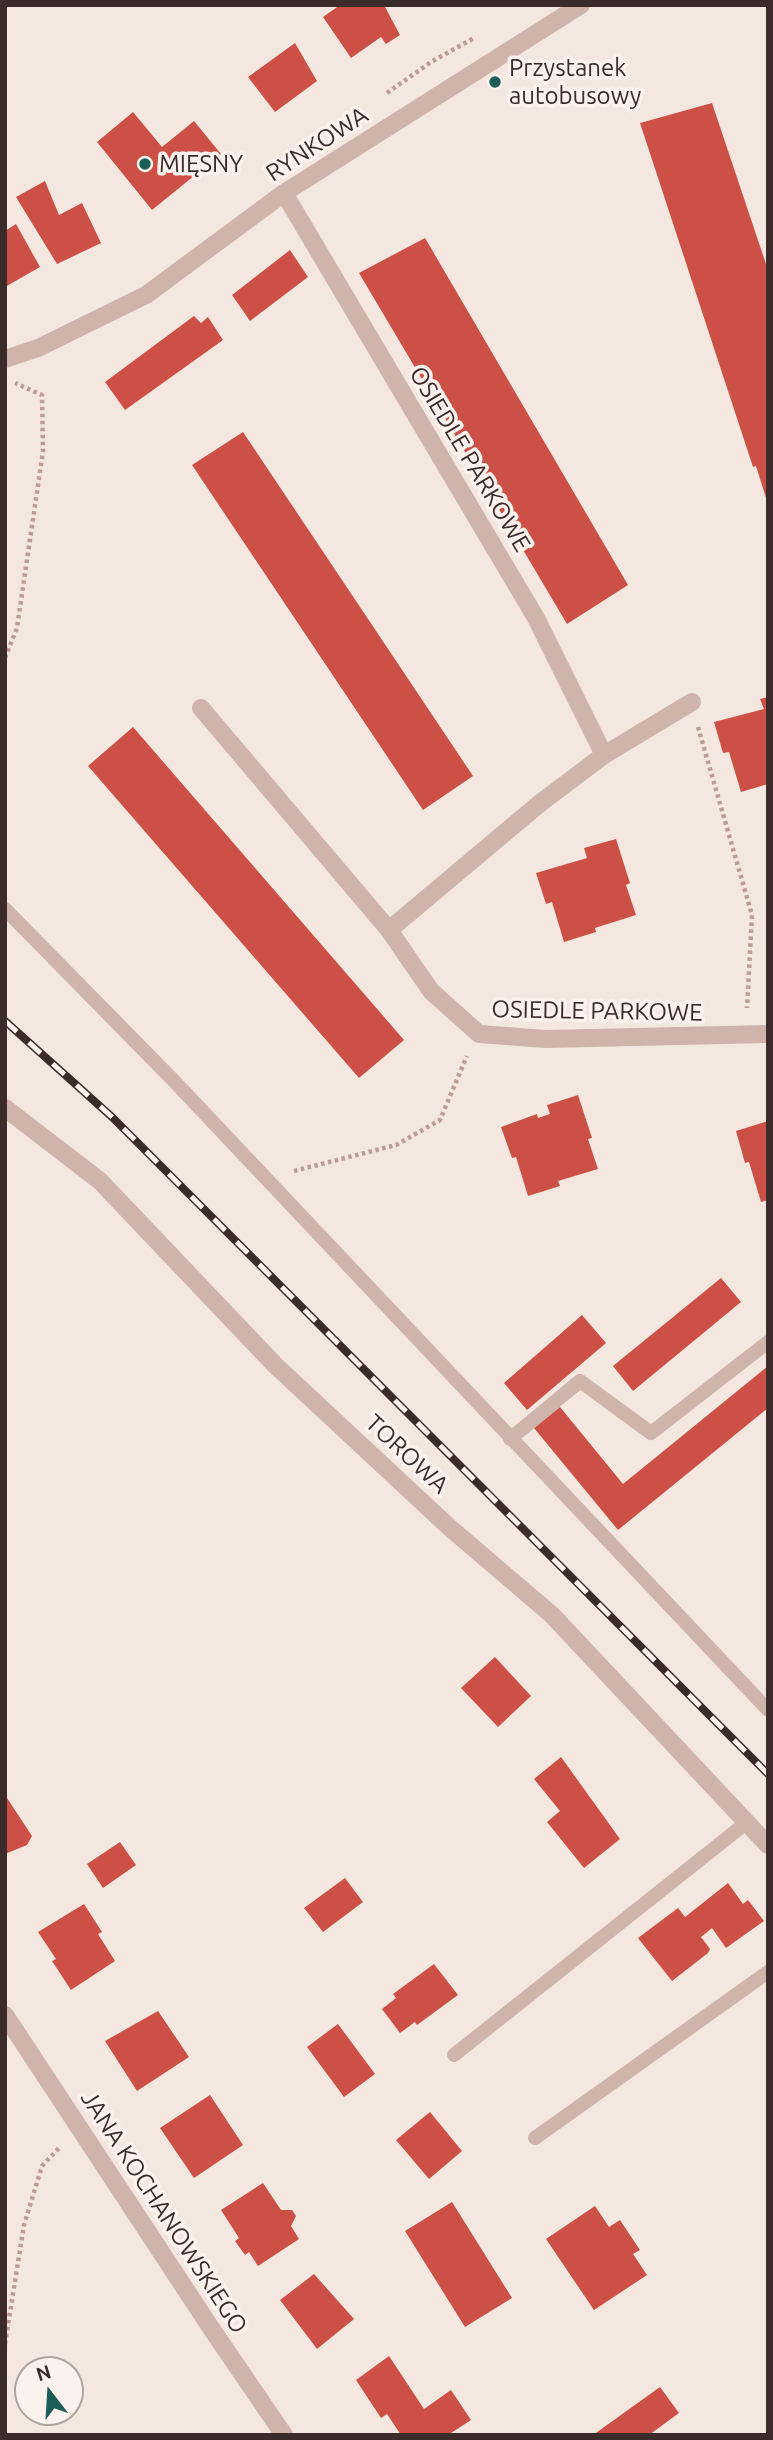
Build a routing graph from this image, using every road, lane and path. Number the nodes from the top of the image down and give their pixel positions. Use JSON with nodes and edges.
{"nodes":[{"id":1,"x":581,"y":5,"type":"edge"},
{"id":2,"x":284,"y":194,"type":"junction"},
{"id":3,"x":5,"y":359,"type":"edge"},
{"id":4,"x":15,"y":383,"type":"dead end"},
{"id":5,"x":5,"y":658,"type":"edge"},
{"id":6,"x":692,"y":702,"type":"joint"},
{"id":7,"x":201,"y":708,"type":"dead end"},
{"id":8,"x":604,"y":755,"type":"junction"},
{"id":9,"x":5,"y":909,"type":"edge"},
{"id":10,"x":389,"y":930,"type":"junction"},
{"id":11,"x":479,"y":1034,"type":"junction"},
{"id":12,"x":768,"y":1034,"type":"edge"},
{"id":13,"x":746,"y":1037,"type":"junction"},
{"id":14,"x":5,"y":1108,"type":"edge"},
{"id":15,"x":266,"y":1179,"type":"junction"},
{"id":16,"x":768,"y":1342,"type":"edge"},
{"id":17,"x":510,"y":1439,"type":"junction"},
{"id":18,"x":768,"y":1710,"type":"edge"},
{"id":19,"x":746,"y":1823,"type":"junction"},
{"id":20,"x":768,"y":1845,"type":"edge"},
{"id":21,"x":768,"y":1972,"type":"edge"},
{"id":22,"x":5,"y":2015,"type":"edge"},
{"id":23,"x":454,"y":2055,"type":"dead end"},
{"id":24,"x":83,"y":2132,"type":"junction"},
{"id":25,"x":535,"y":2138,"type":"dead end"},
{"id":26,"x":5,"y":2344,"type":"edge"},
{"id":27,"x":284,"y":2435,"type":"edge"}],
"edges":[{"from":1,"to":2,"type":"street","name":"RYNKOWA"},
{"from":2,"to":3,"type":"street","name":"RYNKOWA"},
{"from":2,"to":8,"type":"street","name":"OSIEDLE PARKOWE"},
{"from":4,"to":5,"type":"path"},
{"from":6,"to":8,"type":"street"},
{"from":6,"to":13,"type":"path"},
{"from":7,"to":10,"type":"street","name":"OSIEDLE PARKOWE"},
{"from":8,"to":10,"type":"street"},
{"from":9,"to":15,"type":"lane"},
{"from":10,"to":11,"type":"street","name":"OSIEDLE PARKOWE"},
{"from":11,"to":13,"type":"street","name":"OSIEDLE PARKOWE"},
{"from":11,"to":15,"type":"path"},
{"from":12,"to":13,"type":"street","name":"OSIEDLE PARKOWE"},
{"from":14,"to":19,"type":"street","name":"TOROWA"},
{"from":15,"to":17,"type":"lane"},
{"from":16,"to":17,"type":"lane"},
{"from":17,"to":18,"type":"lane"},
{"from":19,"to":20,"type":"street","name":"TOROWA"},
{"from":19,"to":23,"type":"lane"},
{"from":21,"to":25,"type":"lane"},
{"from":22,"to":24,"type":"street","name":"JANA KOCHANOWSKIEGO"},
{"from":24,"to":26,"type":"path"},
{"from":24,"to":27,"type":"street","name":"JANA KOCHANOWSKIEGO"}]}
